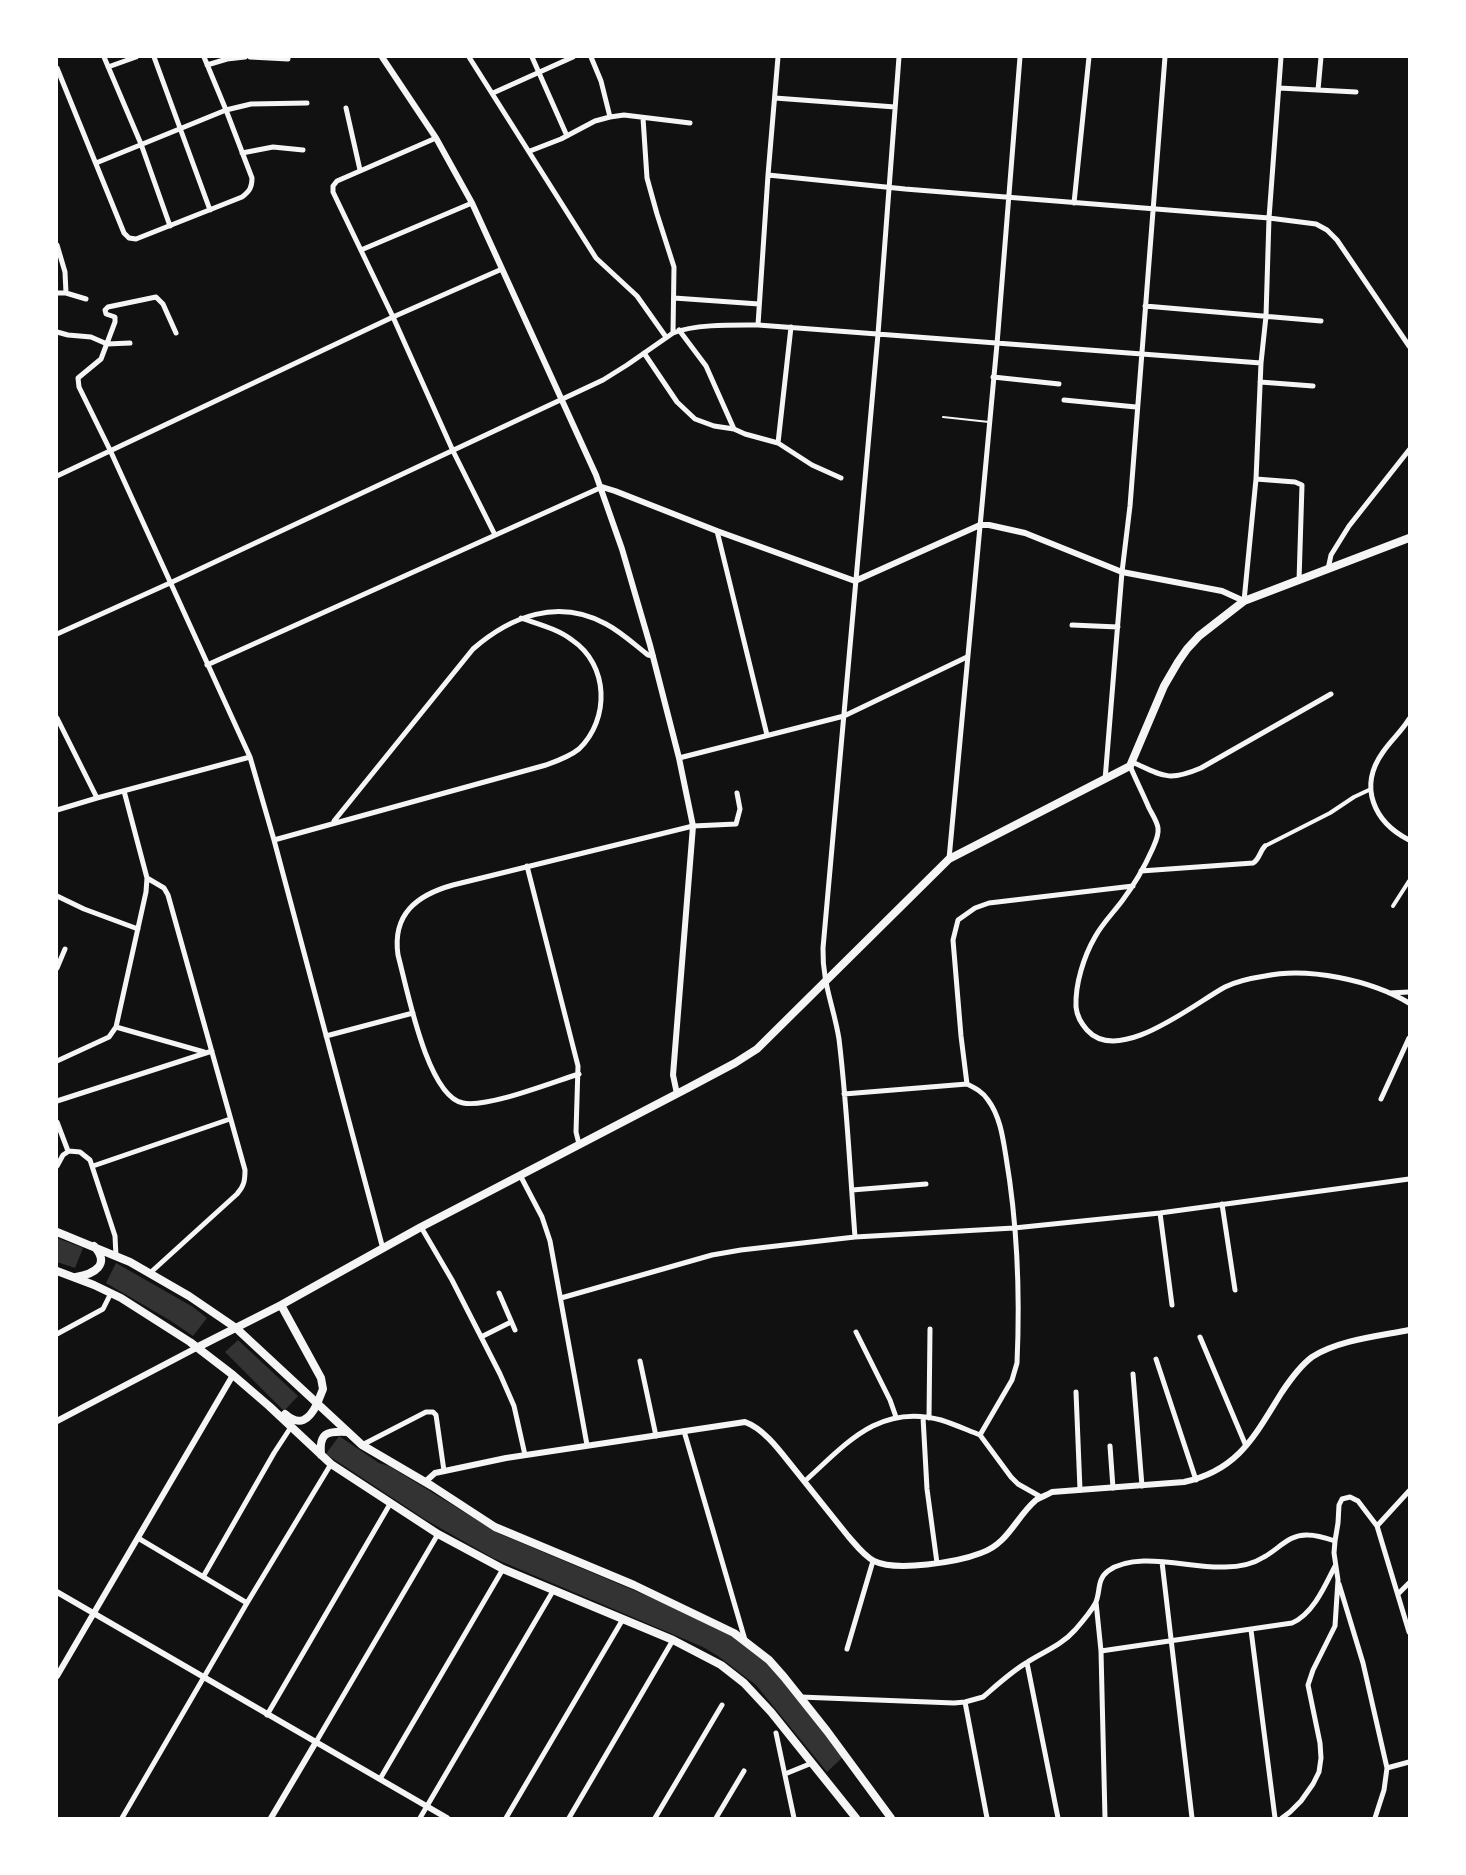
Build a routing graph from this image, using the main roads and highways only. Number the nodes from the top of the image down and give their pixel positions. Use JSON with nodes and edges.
{"nodes":[{"id":1,"x":1409,"y":538,"type":"edge"},
{"id":2,"x":57,"y":1232,"type":"edge"},
{"id":3,"x":96,"y":1248,"type":"junction"},
{"id":4,"x":57,"y":1271,"type":"edge"},
{"id":5,"x":75,"y":1277,"type":"junction"},
{"id":6,"x":281,"y":1305,"type":"junction"},
{"id":7,"x":236,"y":1329,"type":"junction"},
{"id":8,"x":198,"y":1347,"type":"junction"},
{"id":9,"x":317,"y":1404,"type":"junction"},
{"id":10,"x":269,"y":1406,"type":"junction"},
{"id":11,"x":347,"y":1432,"type":"junction"},
{"id":12,"x":321,"y":1456,"type":"junction"},
{"id":13,"x":856,"y":1818,"type":"edge"},
{"id":14,"x":891,"y":1818,"type":"edge"}],
"edges":[{"from":1,"to":6,"type":"main road"},
{"from":2,"to":3,"type":"main road"},
{"from":3,"to":5,"type":"main road"},
{"from":3,"to":7,"type":"main road"},
{"from":4,"to":5,"type":"main road"},
{"from":5,"to":8,"type":"main road"},
{"from":6,"to":7,"type":"main road"},
{"from":6,"to":9,"type":"main road"},
{"from":7,"to":8,"type":"main road"},
{"from":7,"to":9,"type":"main road"},
{"from":8,"to":10,"type":"main road"},
{"from":9,"to":10,"type":"main road"},
{"from":9,"to":11,"type":"main road"},
{"from":10,"to":12,"type":"main road"},
{"from":11,"to":12,"type":"main road"},
{"from":11,"to":14,"type":"main road"},
{"from":12,"to":13,"type":"main road"}]}
